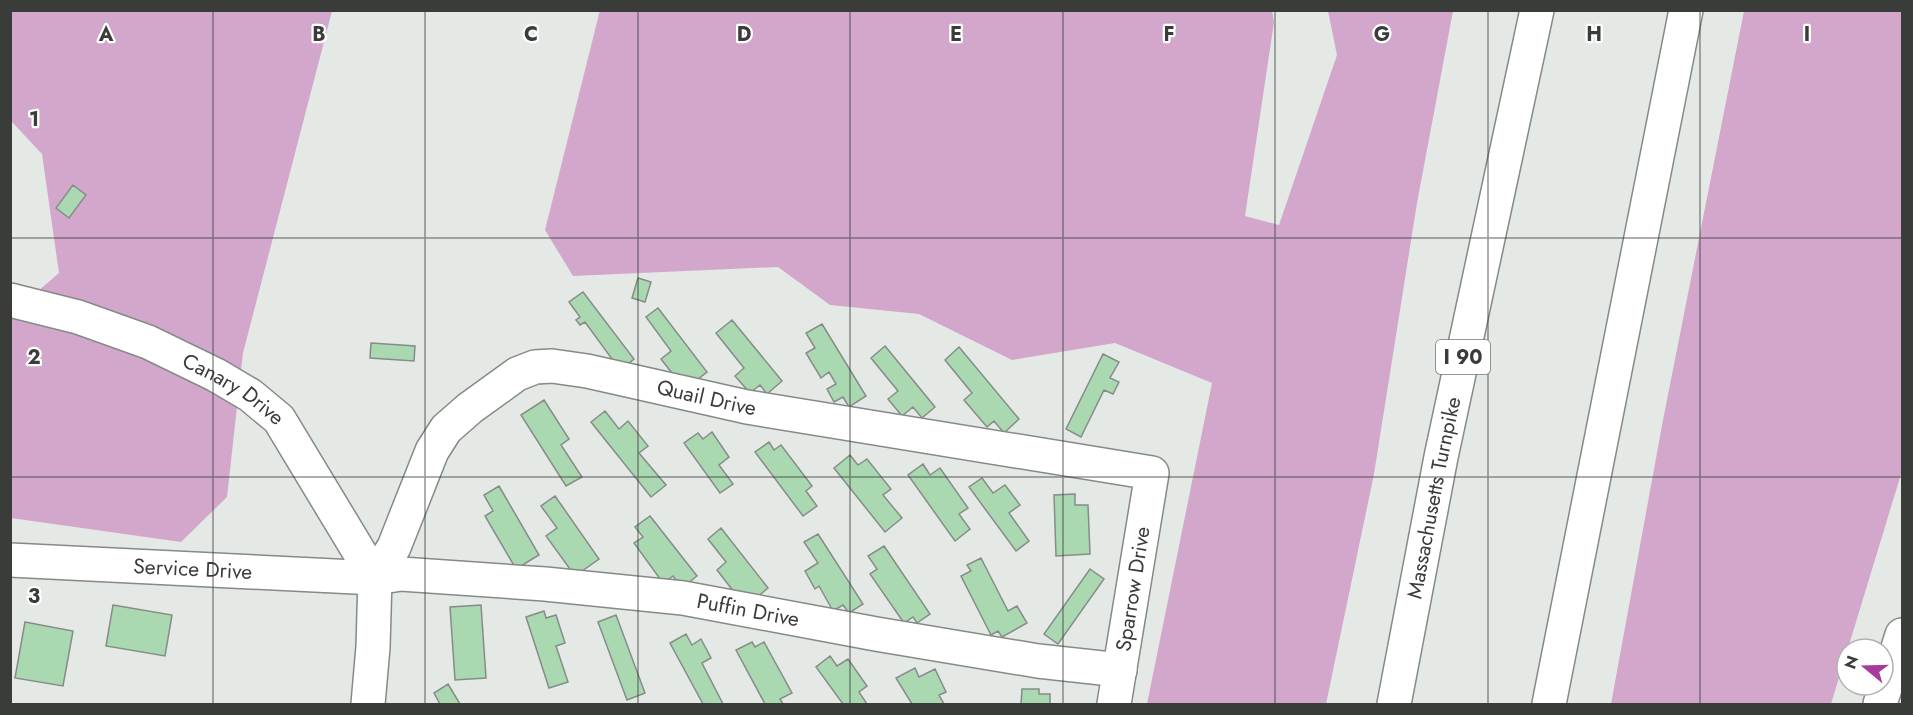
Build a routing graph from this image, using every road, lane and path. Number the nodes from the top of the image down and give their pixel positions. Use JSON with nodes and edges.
{"nodes":[{"id":1,"x":1537,"y":10,"type":"edge"},
{"id":2,"x":1686,"y":10,"type":"edge"},
{"id":3,"x":10,"y":300,"type":"edge"},
{"id":4,"x":1152,"y":473,"type":"joint"},
{"id":5,"x":10,"y":560,"type":"edge"},
{"id":6,"x":375,"y":578,"type":"junction"},
{"id":7,"x":1902,"y":635,"type":"edge"},
{"id":8,"x":1120,"y":670,"type":"junction"},
{"id":9,"x":368,"y":705,"type":"edge"},
{"id":10,"x":1114,"y":705,"type":"edge"},
{"id":11,"x":1394,"y":705,"type":"edge"},
{"id":12,"x":1550,"y":705,"type":"edge"},
{"id":13,"x":1880,"y":705,"type":"edge"}],
"edges":[{"from":1,"to":11,"type":"main road","name":"Massachusetts Turnpike","number":"I 90"},
{"from":2,"to":12,"type":"main road"},
{"from":3,"to":6,"type":"main road","name":"Canary Drive"},
{"from":4,"to":6,"type":"main road","name":"Quail Drive"},
{"from":4,"to":8,"type":"main road","name":"Sparrow Drive"},
{"from":5,"to":6,"type":"main road","name":"Service Drive"},
{"from":6,"to":8,"type":"main road","name":"Puffin Drive"},
{"from":6,"to":9,"type":"main road"},
{"from":7,"to":13,"type":"main road"},
{"from":8,"to":10,"type":"main road","name":"Sparrow Drive"}]}
